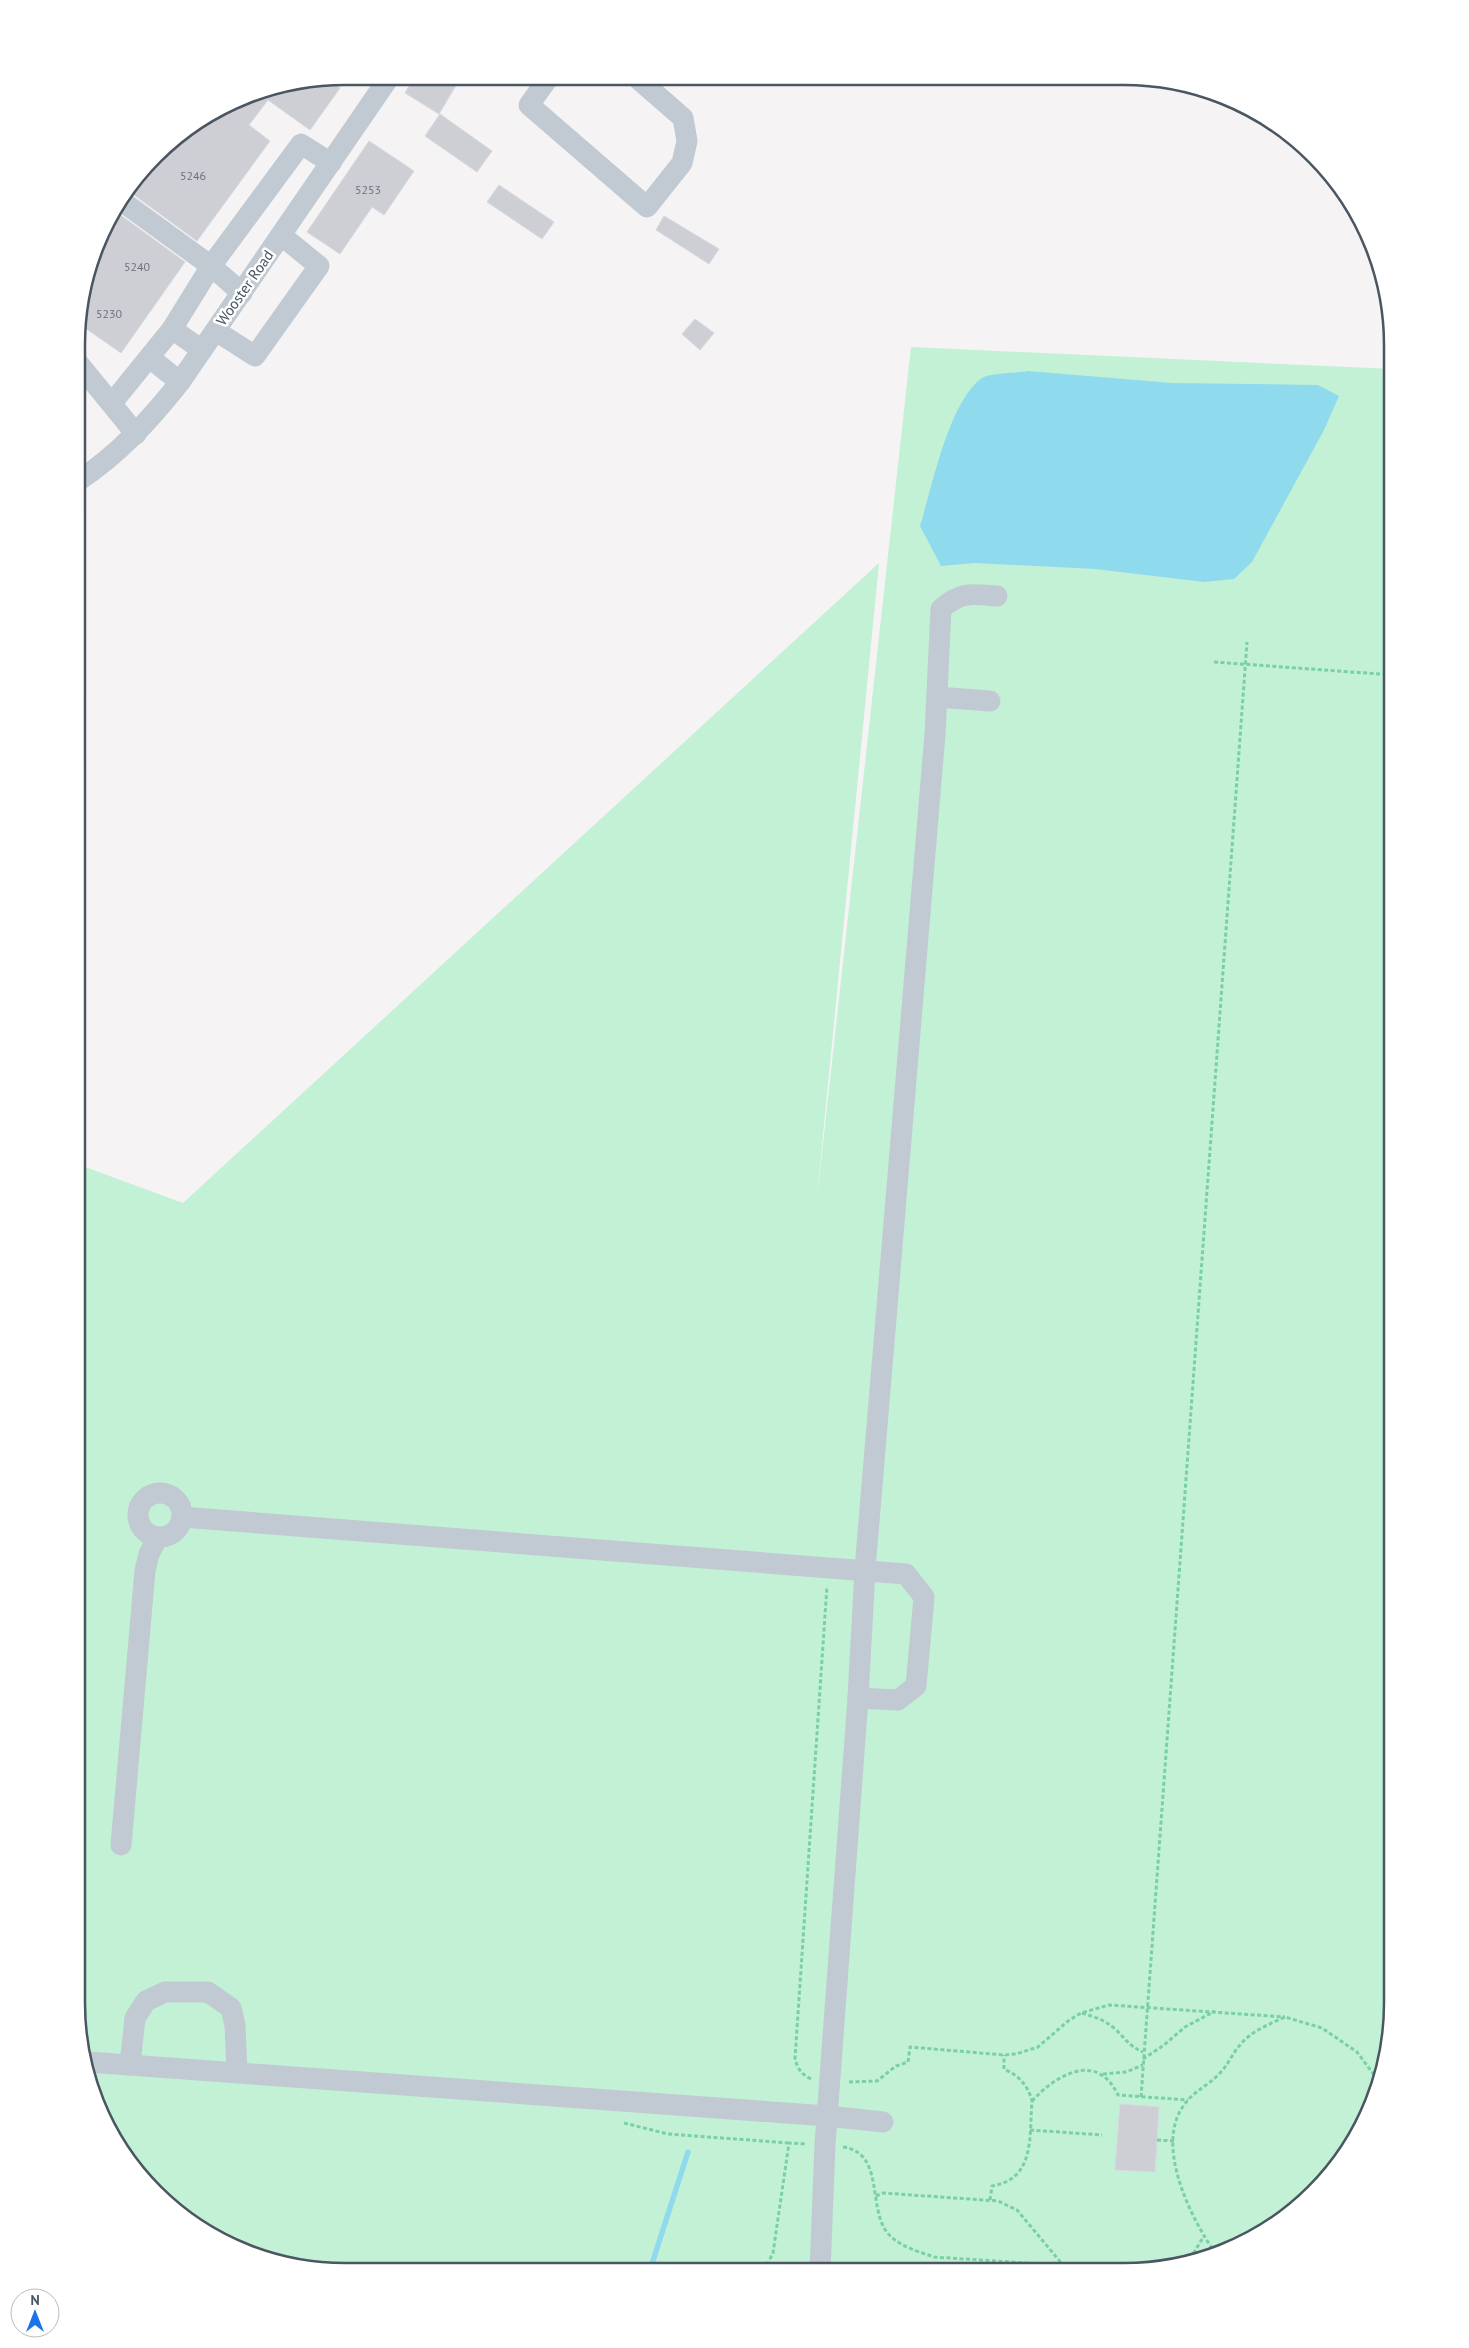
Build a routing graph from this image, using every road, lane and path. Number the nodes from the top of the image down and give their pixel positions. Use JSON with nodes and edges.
{"nodes":[{"id":1,"x":383,"y":85,"type":"edge"},
{"id":2,"x":543,"y":85,"type":"edge"},
{"id":3,"x":645,"y":85,"type":"edge"},
{"id":4,"x":331,"y":163,"type":"junction"},
{"id":5,"x":126,"y":205,"type":"edge"},
{"id":6,"x":282,"y":236,"type":"junction"},
{"id":7,"x":211,"y":266,"type":"junction"},
{"id":8,"x":242,"y":293,"type":"junction"},
{"id":9,"x":172,"y":329,"type":"junction"},
{"id":10,"x":216,"y":331,"type":"junction"},
{"id":11,"x":202,"y":350,"type":"junction"},
{"id":12,"x":150,"y":358,"type":"junction"},
{"id":13,"x":85,"y":371,"type":"edge"},
{"id":14,"x":180,"y":382,"type":"junction"},
{"id":15,"x":112,"y":404,"type":"junction"},
{"id":16,"x":136,"y":434,"type":"junction"},
{"id":17,"x":85,"y":476,"type":"edge"},
{"id":18,"x":997,"y":596,"type":"dead end"},
{"id":19,"x":1247,"y":642,"type":"dead end"},
{"id":20,"x":1214,"y":662,"type":"dead end"},
{"id":21,"x":1245,"y":664,"type":"junction"},
{"id":22,"x":1384,"y":674,"type":"edge"},
{"id":23,"x":938,"y":696,"type":"junction"},
{"id":24,"x":990,"y":701,"type":"dead end"},
{"id":25,"x":182,"y":1517,"type":"junction"},
{"id":26,"x":158,"y":1537,"type":"junction"},
{"id":27,"x":865,"y":1569,"type":"junction"},
{"id":28,"x":828,"y":1578,"type":"dead end"},
{"id":29,"x":858,"y":1698,"type":"junction"},
{"id":30,"x":122,"y":1845,"type":"dead end"},
{"id":31,"x":1146,"y":2008,"type":"junction"},
{"id":32,"x":1216,"y":2011,"type":"junction"},
{"id":33,"x":1081,"y":2013,"type":"junction"},
{"id":34,"x":1286,"y":2016,"type":"junction"},
{"id":35,"x":1143,"y":2052,"type":"junction"},
{"id":36,"x":1004,"y":2055,"type":"junction"},
{"id":37,"x":1143,"y":2059,"type":"junction"},
{"id":38,"x":92,"y":2062,"type":"edge"},
{"id":39,"x":1142,"y":2065,"type":"junction"},
{"id":40,"x":130,"y":2066,"type":"junction"},
{"id":41,"x":237,"y":2073,"type":"junction"},
{"id":42,"x":1103,"y":2074,"type":"junction"},
{"id":43,"x":1374,"y":2074,"type":"edge"},
{"id":44,"x":830,"y":2082,"type":"junction"},
{"id":45,"x":1141,"y":2096,"type":"junction"},
{"id":46,"x":1189,"y":2100,"type":"junction"},
{"id":47,"x":1032,"y":2101,"type":"junction"},
{"id":48,"x":827,"y":2116,"type":"junction"},
{"id":49,"x":617,"y":2122,"type":"dead end"},
{"id":50,"x":883,"y":2122,"type":"dead end"},
{"id":51,"x":1030,"y":2130,"type":"junction"},
{"id":52,"x":1102,"y":2135,"type":"dead end"},
{"id":53,"x":1157,"y":2140,"type":"dead end"},
{"id":54,"x":1174,"y":2141,"type":"junction"},
{"id":55,"x":789,"y":2143,"type":"junction"},
{"id":56,"x":825,"y":2146,"type":"junction"},
{"id":57,"x":876,"y":2196,"type":"junction"},
{"id":58,"x":990,"y":2200,"type":"junction"},
{"id":59,"x":1204,"y":2236,"type":"junction"},
{"id":60,"x":1212,"y":2248,"type":"edge"},
{"id":61,"x":1193,"y":2253,"type":"edge"},
{"id":62,"x":768,"y":2263,"type":"edge"},
{"id":63,"x":820,"y":2263,"type":"edge"},
{"id":64,"x":1031,"y":2263,"type":"edge"},
{"id":65,"x":1061,"y":2263,"type":"edge"}],
"edges":[{"from":1,"to":4,"type":"street","name":"Wooster Road"},
{"from":2,"to":3,"type":"street"},
{"from":4,"to":6,"type":"street","name":"Wooster Road"},
{"from":4,"to":7,"type":"street"},
{"from":5,"to":7,"type":"street"},
{"from":6,"to":8,"type":"street","name":"Wooster Road"},
{"from":6,"to":10,"type":"street"},
{"from":7,"to":8,"type":"street"},
{"from":7,"to":9,"type":"street"},
{"from":8,"to":10,"type":"street","name":"Wooster Road"},
{"from":9,"to":11,"type":"street"},
{"from":9,"to":12,"type":"street"},
{"from":10,"to":11,"type":"street","name":"Wooster Road"},
{"from":11,"to":14,"type":"street","name":"Wooster Road"},
{"from":12,"to":14,"type":"street"},
{"from":12,"to":15,"type":"street"},
{"from":13,"to":15,"type":"street"},
{"from":14,"to":16,"type":"street","name":"Wooster Road"},
{"from":15,"to":16,"type":"street"},
{"from":16,"to":17,"type":"street","name":"Wooster Road"},
{"from":18,"to":23,"type":"street"},
{"from":19,"to":21,"type":"path"},
{"from":20,"to":21,"type":"path"},
{"from":21,"to":22,"type":"path"},
{"from":21,"to":31,"type":"path"},
{"from":23,"to":24,"type":"street"},
{"from":23,"to":27,"type":"street"},
{"from":25,"to":26,"type":"street"},
{"from":25,"to":26,"type":"street"},
{"from":25,"to":27,"type":"street"},
{"from":26,"to":30,"type":"street"},
{"from":27,"to":29,"type":"street"},
{"from":27,"to":29,"type":"street"},
{"from":28,"to":44,"type":"path"},
{"from":29,"to":44,"type":"street"},
{"from":31,"to":32,"type":"path"},
{"from":31,"to":33,"type":"path"},
{"from":31,"to":35,"type":"path"},
{"from":32,"to":34,"type":"path"},
{"from":32,"to":37,"type":"path"},
{"from":33,"to":35,"type":"path"},
{"from":33,"to":36,"type":"path"},
{"from":34,"to":43,"type":"path"},
{"from":34,"to":46,"type":"path"},
{"from":35,"to":37,"type":"path"},
{"from":36,"to":44,"type":"path"},
{"from":36,"to":47,"type":"path"},
{"from":37,"to":39,"type":"path"},
{"from":38,"to":40,"type":"street"},
{"from":39,"to":42,"type":"path"},
{"from":39,"to":45,"type":"path"},
{"from":40,"to":41,"type":"street"},
{"from":40,"to":41,"type":"street"},
{"from":41,"to":48,"type":"street"},
{"from":42,"to":45,"type":"path"},
{"from":42,"to":47,"type":"path"},
{"from":44,"to":48,"type":"street"},
{"from":45,"to":46,"type":"path"},
{"from":46,"to":54,"type":"path"},
{"from":47,"to":51,"type":"path"},
{"from":48,"to":50,"type":"street"},
{"from":48,"to":56,"type":"street"},
{"from":49,"to":55,"type":"path"},
{"from":51,"to":52,"type":"path"},
{"from":51,"to":58,"type":"path"},
{"from":53,"to":54,"type":"path"},
{"from":54,"to":59,"type":"path"},
{"from":55,"to":56,"type":"path"},
{"from":55,"to":62,"type":"path"},
{"from":56,"to":57,"type":"path"},
{"from":56,"to":63,"type":"street"},
{"from":57,"to":58,"type":"path"},
{"from":57,"to":64,"type":"path"},
{"from":58,"to":65,"type":"path"},
{"from":59,"to":60,"type":"path"},
{"from":59,"to":61,"type":"path"}]}
